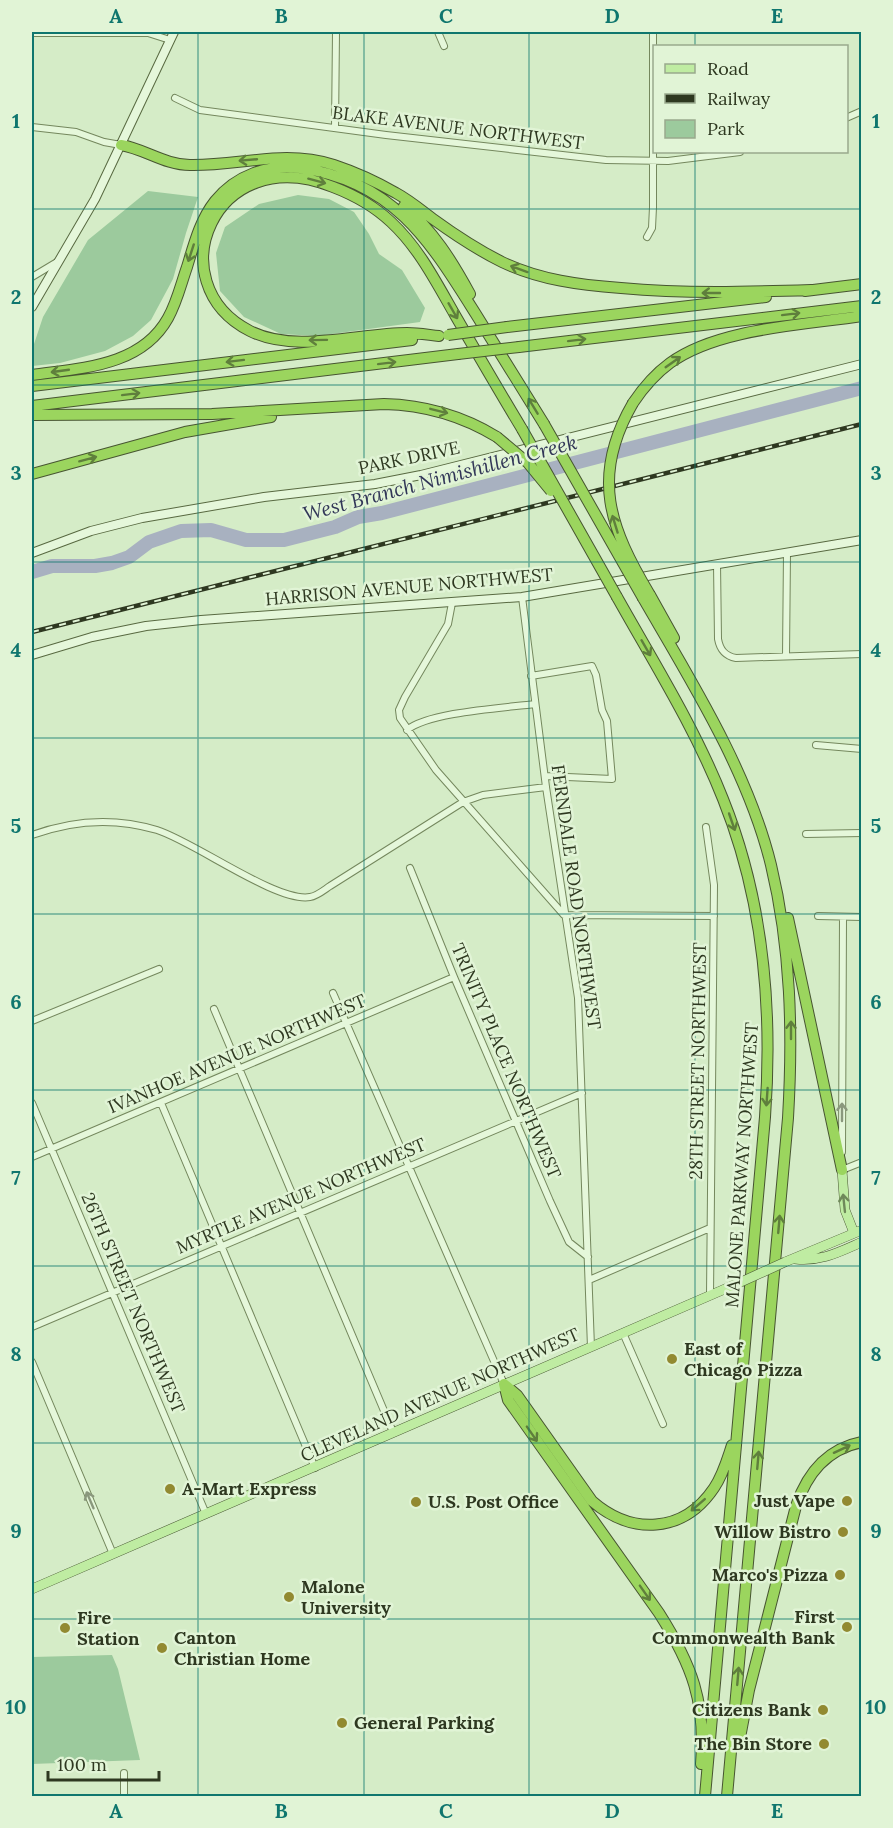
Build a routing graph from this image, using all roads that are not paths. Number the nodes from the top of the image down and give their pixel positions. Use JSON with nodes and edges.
{"nodes":[{"id":1,"x":336,"y":32,"type":"edge"},
{"id":2,"x":438,"y":32,"type":"edge"},
{"id":3,"x":32,"y":33,"type":"edge"},
{"id":4,"x":172,"y":36,"type":"edge"},
{"id":5,"x":444,"y":46,"type":"dead end"},
{"id":6,"x":174,"y":98,"type":"dead end"},
{"id":7,"x":32,"y":127,"type":"edge"},
{"id":8,"x":335,"y":128,"type":"junction"},
{"id":9,"x":121,"y":145,"type":"junction"},
{"id":10,"x":654,"y":153,"type":"edge"},
{"id":11,"x":733,"y":153,"type":"edge"},
{"id":12,"x":654,"y":162,"type":"junction"},
{"id":13,"x":376,"y":184,"type":"junction"},
{"id":14,"x":647,"y":237,"type":"dead end"},
{"id":15,"x":58,"y":262,"type":"junction"},
{"id":16,"x":32,"y":277,"type":"edge"},
{"id":17,"x":861,"y":284,"type":"edge"},
{"id":18,"x":812,"y":290,"type":"junction"},
{"id":19,"x":861,"y":306,"type":"edge"},
{"id":20,"x":32,"y":307,"type":"edge"},
{"id":21,"x":861,"y":316,"type":"edge"},
{"id":22,"x":444,"y":336,"type":"junction"},
{"id":23,"x":861,"y":364,"type":"edge"},
{"id":24,"x":32,"y":375,"type":"edge"},
{"id":25,"x":32,"y":386,"type":"edge"},
{"id":26,"x":522,"y":388,"type":"junction"},
{"id":27,"x":32,"y":406,"type":"edge"},
{"id":28,"x":318,"y":409,"type":"junction"},
{"id":29,"x":32,"y":415,"type":"edge"},
{"id":30,"x":32,"y":474,"type":"edge"},
{"id":31,"x":583,"y":538,"type":"junction"},
{"id":32,"x":861,"y":540,"type":"edge"},
{"id":33,"x":32,"y":553,"type":"edge"},
{"id":34,"x":787,"y":553,"type":"junction"},
{"id":35,"x":717,"y":564,"type":"junction"},
{"id":36,"x":522,"y":597,"type":"junction"},
{"id":37,"x":646,"y":597,"type":"junction"},
{"id":38,"x":452,"y":603,"type":"junction"},
{"id":39,"x":861,"y":654,"type":"edge"},
{"id":40,"x":32,"y":655,"type":"edge"},
{"id":41,"x":786,"y":656,"type":"junction"},
{"id":42,"x":531,"y":676,"type":"junction"},
{"id":43,"x":535,"y":704,"type":"junction"},
{"id":44,"x":407,"y":730,"type":"junction"},
{"id":45,"x":816,"y":745,"type":"dead end"},
{"id":46,"x":861,"y":749,"type":"edge"},
{"id":47,"x":545,"y":776,"type":"junction"},
{"id":48,"x":546,"y":787,"type":"junction"},
{"id":49,"x":463,"y":802,"type":"junction"},
{"id":50,"x":706,"y":827,"type":"dead end"},
{"id":51,"x":806,"y":834,"type":"dead end"},
{"id":52,"x":861,"y":834,"type":"edge"},
{"id":53,"x":32,"y":835,"type":"edge"},
{"id":54,"x":771,"y":864,"type":"junction"},
{"id":55,"x":410,"y":868,"type":"dead end"},
{"id":56,"x":564,"y":915,"type":"junction"},
{"id":57,"x":714,"y":916,"type":"junction"},
{"id":58,"x":818,"y":916,"type":"dead end"},
{"id":59,"x":843,"y":917,"type":"junction"},
{"id":60,"x":861,"y":917,"type":"edge"},
{"id":61,"x":159,"y":969,"type":"dead end"},
{"id":62,"x":454,"y":977,"type":"junction"},
{"id":63,"x":333,"y":993,"type":"dead end"},
{"id":64,"x":214,"y":1009,"type":"dead end"},
{"id":65,"x":32,"y":1021,"type":"edge"},
{"id":66,"x":346,"y":1023,"type":"junction"},
{"id":67,"x":240,"y":1069,"type":"junction"},
{"id":68,"x":582,"y":1093,"type":"junction"},
{"id":69,"x":32,"y":1103,"type":"edge"},
{"id":70,"x":160,"y":1103,"type":"junction"},
{"id":71,"x":516,"y":1121,"type":"junction"},
{"id":72,"x":51,"y":1149,"type":"junction"},
{"id":73,"x":32,"y":1157,"type":"edge"},
{"id":74,"x":861,"y":1162,"type":"edge"},
{"id":75,"x":408,"y":1167,"type":"junction"},
{"id":76,"x":842,"y":1170,"type":"junction"},
{"id":77,"x":300,"y":1213,"type":"junction"},
{"id":78,"x":710,"y":1228,"type":"junction"},
{"id":79,"x":858,"y":1232,"type":"edge"},
{"id":80,"x":861,"y":1242,"type":"edge"},
{"id":81,"x":221,"y":1246,"type":"junction"},
{"id":82,"x":588,"y":1257,"type":"junction"},
{"id":83,"x":789,"y":1261,"type":"junction"},
{"id":84,"x":589,"y":1280,"type":"junction"},
{"id":85,"x":112,"y":1293,"type":"junction"},
{"id":86,"x":710,"y":1295,"type":"junction"},
{"id":87,"x":32,"y":1327,"type":"edge"},
{"id":88,"x":623,"y":1333,"type":"junction"},
{"id":89,"x":591,"y":1347,"type":"junction"},
{"id":90,"x":32,"y":1362,"type":"edge"},
{"id":91,"x":504,"y":1384,"type":"junction"},
{"id":92,"x":739,"y":1416,"type":"junction"},
{"id":93,"x":663,"y":1425,"type":"dead end"},
{"id":94,"x":393,"y":1432,"type":"junction"},
{"id":95,"x":861,"y":1442,"type":"edge"},
{"id":96,"x":315,"y":1468,"type":"junction"},
{"id":97,"x":206,"y":1514,"type":"junction"},
{"id":98,"x":113,"y":1554,"type":"junction"},
{"id":99,"x":32,"y":1589,"type":"edge"},
{"id":100,"x":124,"y":1773,"type":"dead end"},
{"id":101,"x":124,"y":1797,"type":"edge"},
{"id":102,"x":698,"y":1797,"type":"edge"},
{"id":103,"x":705,"y":1797,"type":"edge"},
{"id":104,"x":727,"y":1797,"type":"edge"},
{"id":105,"x":732,"y":1797,"type":"edge"}],
"edges":[{"from":1,"to":8,"type":"street"},
{"from":2,"to":5,"type":"street"},
{"from":3,"to":4,"type":"street"},
{"from":4,"to":9,"type":"main road"},
{"from":6,"to":8,"type":"street","name":"BLAKE AVENUE NORTHWEST"},
{"from":7,"to":9,"type":"street"},
{"from":8,"to":12,"type":"street","name":"BLAKE AVENUE NORTHWEST"},
{"from":13,"to":9,"type":"highway","one_way":true},
{"from":9,"to":15,"type":"main road"},
{"from":10,"to":12,"type":"street"},
{"from":11,"to":12,"type":"street","name":"BLAKE AVENUE NORTHWEST"},
{"from":12,"to":14,"type":"street"},
{"from":18,"to":13,"type":"highway","one_way":true},
{"from":13,"to":26,"type":"highway"},
{"from":15,"to":16,"type":"street"},
{"from":15,"to":20,"type":"main road"},
{"from":17,"to":18,"type":"highway"},
{"from":18,"to":22,"type":"highway","bridge":true},
{"from":27,"to":19,"type":"highway","one_way":true,"bridge":true},
{"from":37,"to":21,"type":"highway","one_way":true,"bridge":true},
{"from":22,"to":25,"type":"highway","one_way":true},
{"from":22,"to":31,"type":"highway","one_way":true,"bridge":true},
{"from":23,"to":33,"type":"main road","name":"PARK DRIVE"},
{"from":26,"to":24,"type":"highway","one_way":true},
{"from":37,"to":26,"type":"highway","one_way":true,"bridge":true},
{"from":28,"to":29,"type":"highway"},
{"from":30,"to":28,"type":"highway","one_way":true},
{"from":28,"to":31,"type":"highway","one_way":true,"bridge":true},
{"from":31,"to":92,"type":"highway","name":"MALONE PARKWAY NORTHWEST","one_way":true,"bridge":true},
{"from":32,"to":34,"type":"main road","name":"HARRISON AVENUE NORTHWEST"},
{"from":34,"to":35,"type":"main road","name":"HARRISON AVENUE NORTHWEST"},
{"from":34,"to":41,"type":"street"},
{"from":35,"to":36,"type":"main road","name":"HARRISON AVENUE NORTHWEST"},
{"from":35,"to":41,"type":"street"},
{"from":36,"to":38,"type":"main road","name":"HARRISON AVENUE NORTHWEST"},
{"from":36,"to":42,"type":"street","name":"FERNDALE ROAD NORTHWEST"},
{"from":37,"to":54,"type":"highway"},
{"from":38,"to":40,"type":"main road","name":"HARRISON AVENUE NORTHWEST"},
{"from":38,"to":44,"type":"street"},
{"from":39,"to":41,"type":"street"},
{"from":42,"to":43,"type":"street","name":"FERNDALE ROAD NORTHWEST"},
{"from":42,"to":47,"type":"street"},
{"from":43,"to":44,"type":"street"},
{"from":43,"to":47,"type":"street","name":"FERNDALE ROAD NORTHWEST"},
{"from":44,"to":49,"type":"street"},
{"from":45,"to":46,"type":"street"},
{"from":47,"to":48,"type":"street","name":"FERNDALE ROAD NORTHWEST"},
{"from":48,"to":49,"type":"street"},
{"from":48,"to":56,"type":"street","name":"FERNDALE ROAD NORTHWEST"},
{"from":49,"to":53,"type":"street"},
{"from":49,"to":56,"type":"street"},
{"from":50,"to":57,"type":"street","name":"28TH STREET NORTHWEST"},
{"from":51,"to":52,"type":"street"},
{"from":54,"to":76,"type":"highway"},
{"from":104,"to":54,"type":"highway","one_way":true},
{"from":55,"to":62,"type":"street","name":"TRINITY PLACE NORTHWEST"},
{"from":56,"to":57,"type":"street"},
{"from":56,"to":68,"type":"street","name":"FERNDALE ROAD NORTHWEST"},
{"from":57,"to":78,"type":"street","name":"28TH STREET NORTHWEST"},
{"from":58,"to":59,"type":"street"},
{"from":59,"to":60,"type":"street"},
{"from":76,"to":59,"type":"street","one_way":true},
{"from":61,"to":65,"type":"street"},
{"from":62,"to":66,"type":"street","name":"IVANHOE AVENUE NORTHWEST"},
{"from":62,"to":71,"type":"street","name":"TRINITY PLACE NORTHWEST"},
{"from":63,"to":66,"type":"street"},
{"from":64,"to":67,"type":"street"},
{"from":66,"to":67,"type":"street","name":"IVANHOE AVENUE NORTHWEST"},
{"from":66,"to":75,"type":"street"},
{"from":67,"to":70,"type":"street","name":"IVANHOE AVENUE NORTHWEST"},
{"from":67,"to":77,"type":"street"},
{"from":68,"to":71,"type":"street","name":"MYRTLE AVENUE NORTHWEST"},
{"from":68,"to":82,"type":"street","name":"FERNDALE ROAD NORTHWEST"},
{"from":69,"to":72,"type":"street","name":"26TH STREET NORTHWEST"},
{"from":70,"to":72,"type":"street","name":"IVANHOE AVENUE NORTHWEST"},
{"from":70,"to":81,"type":"street"},
{"from":71,"to":75,"type":"street","name":"MYRTLE AVENUE NORTHWEST"},
{"from":71,"to":82,"type":"street","name":"TRINITY PLACE NORTHWEST"},
{"from":72,"to":73,"type":"street","name":"IVANHOE AVENUE NORTHWEST"},
{"from":72,"to":85,"type":"street","name":"26TH STREET NORTHWEST"},
{"from":74,"to":76,"type":"street"},
{"from":75,"to":77,"type":"street","name":"MYRTLE AVENUE NORTHWEST"},
{"from":75,"to":91,"type":"street"},
{"from":79,"to":76,"type":"main road","one_way":true},
{"from":77,"to":81,"type":"street","name":"MYRTLE AVENUE NORTHWEST"},
{"from":77,"to":94,"type":"street"},
{"from":78,"to":84,"type":"street"},
{"from":78,"to":86,"type":"street","name":"28TH STREET NORTHWEST"},
{"from":79,"to":83,"type":"main road","name":"CLEVELAND AVENUE NORTHWEST"},
{"from":80,"to":83,"type":"main road"},
{"from":81,"to":85,"type":"street","name":"MYRTLE AVENUE NORTHWEST"},
{"from":81,"to":96,"type":"street"},
{"from":82,"to":84,"type":"street","name":"FERNDALE ROAD NORTHWEST"},
{"from":83,"to":86,"type":"main road","name":"CLEVELAND AVENUE NORTHWEST","bridge":true},
{"from":84,"to":89,"type":"street","name":"FERNDALE ROAD NORTHWEST"},
{"from":85,"to":87,"type":"street","name":"MYRTLE AVENUE NORTHWEST"},
{"from":85,"to":97,"type":"street","name":"26TH STREET NORTHWEST"},
{"from":86,"to":88,"type":"main road","name":"CLEVELAND AVENUE NORTHWEST"},
{"from":88,"to":89,"type":"main road","name":"CLEVELAND AVENUE NORTHWEST"},
{"from":88,"to":93,"type":"street"},
{"from":89,"to":91,"type":"main road","name":"CLEVELAND AVENUE NORTHWEST"},
{"from":98,"to":90,"type":"street","one_way":true},
{"from":92,"to":91,"type":"highway","one_way":true},
{"from":91,"to":94,"type":"main road","name":"CLEVELAND AVENUE NORTHWEST"},
{"from":91,"to":102,"type":"highway","one_way":true},
{"from":92,"to":103,"type":"highway","name":"MALONE PARKWAY NORTHWEST"},
{"from":94,"to":96,"type":"main road","name":"CLEVELAND AVENUE NORTHWEST"},
{"from":105,"to":95,"type":"highway","one_way":true},
{"from":96,"to":97,"type":"main road","name":"CLEVELAND AVENUE NORTHWEST"},
{"from":97,"to":98,"type":"main road","name":"CLEVELAND AVENUE NORTHWEST"},
{"from":98,"to":99,"type":"main road","name":"CLEVELAND AVENUE NORTHWEST"},
{"from":100,"to":101,"type":"street"}]}
